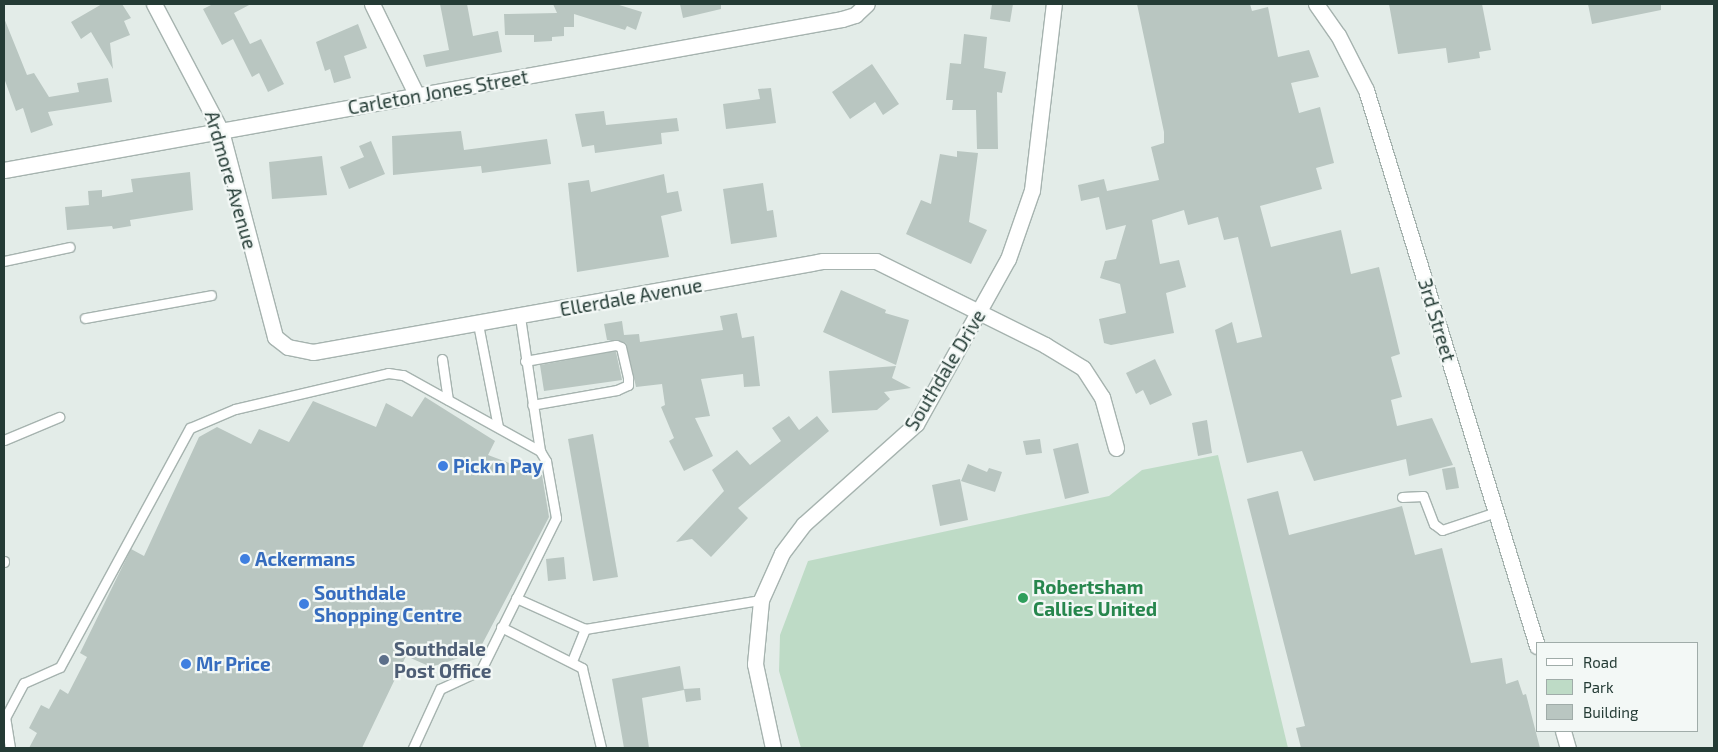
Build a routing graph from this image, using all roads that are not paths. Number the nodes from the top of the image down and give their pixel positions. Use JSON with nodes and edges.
{"nodes":[{"id":1,"x":154,"y":4,"type":"edge"},
{"id":2,"x":372,"y":4,"type":"edge"},
{"id":3,"x":867,"y":4,"type":"edge"},
{"id":4,"x":1054,"y":4,"type":"edge"},
{"id":5,"x":1316,"y":4,"type":"edge"},
{"id":6,"x":417,"y":96,"type":"junction"},
{"id":7,"x":221,"y":131,"type":"junction"},
{"id":8,"x":4,"y":170,"type":"edge"},
{"id":9,"x":70,"y":247,"type":"dead end"},
{"id":10,"x":4,"y":261,"type":"edge"},
{"id":11,"x":211,"y":295,"type":"dead end"},
{"id":12,"x":980,"y":312,"type":"junction"},
{"id":13,"x":520,"y":317,"type":"junction"},
{"id":14,"x":85,"y":318,"type":"dead end"},
{"id":15,"x":478,"y":324,"type":"junction"},
{"id":16,"x":275,"y":337,"type":"joint"},
{"id":17,"x":442,"y":359,"type":"dead end"},
{"id":18,"x":525,"y":361,"type":"junction"},
{"id":19,"x":448,"y":400,"type":"junction"},
{"id":20,"x":532,"y":405,"type":"junction"},
{"id":21,"x":60,"y":417,"type":"dead end"},
{"id":22,"x":498,"y":427,"type":"junction"},
{"id":23,"x":4,"y":440,"type":"edge"},
{"id":24,"x":1116,"y":448,"type":"dead end"},
{"id":25,"x":540,"y":451,"type":"junction"},
{"id":26,"x":1402,"y":496,"type":"dead end"},
{"id":27,"x":1496,"y":512,"type":"junction"},
{"id":28,"x":516,"y":598,"type":"junction"},
{"id":29,"x":761,"y":600,"type":"junction"},
{"id":30,"x":501,"y":627,"type":"junction"},
{"id":31,"x":585,"y":629,"type":"junction"},
{"id":32,"x":1536,"y":643,"type":"edge"},
{"id":33,"x":572,"y":661,"type":"junction"},
{"id":34,"x":1563,"y":732,"type":"edge"},
{"id":35,"x":10,"y":748,"type":"edge"},
{"id":36,"x":413,"y":748,"type":"edge"},
{"id":37,"x":601,"y":748,"type":"edge"},
{"id":38,"x":773,"y":748,"type":"edge"},
{"id":39,"x":1568,"y":748,"type":"edge"}],
"edges":[{"from":1,"to":7,"type":"street","name":"Ardmore Avenue"},
{"from":2,"to":6,"type":"street"},
{"from":3,"to":6,"type":"street","name":"Carleton Jones Street"},
{"from":4,"to":12,"type":"street","name":"Southdale Drive"},
{"from":5,"to":27,"type":"street","name":"3rd Street"},
{"from":6,"to":7,"type":"street","name":"Carleton Jones Street"},
{"from":7,"to":8,"type":"street","name":"Carleton Jones Street"},
{"from":7,"to":16,"type":"street","name":"Ardmore Avenue"},
{"from":9,"to":10,"type":"lane"},
{"from":11,"to":14,"type":"lane"},
{"from":12,"to":13,"type":"street","name":"Ellerdale Avenue"},
{"from":12,"to":24,"type":"street","name":"Ellerdale Avenue"},
{"from":12,"to":29,"type":"street","name":"Southdale Drive"},
{"from":13,"to":15,"type":"street","name":"Ellerdale Avenue"},
{"from":13,"to":18,"type":"lane"},
{"from":15,"to":16,"type":"street","name":"Ellerdale Avenue"},
{"from":15,"to":22,"type":"lane"},
{"from":17,"to":19,"type":"lane"},
{"from":18,"to":20,"type":"lane"},
{"from":18,"to":20,"type":"lane"},
{"from":19,"to":22,"type":"lane"},
{"from":19,"to":35,"type":"lane"},
{"from":20,"to":25,"type":"lane"},
{"from":21,"to":23,"type":"lane"},
{"from":22,"to":25,"type":"lane"},
{"from":25,"to":28,"type":"lane"},
{"from":26,"to":27,"type":"lane"},
{"from":27,"to":32,"type":"street","name":"3rd Street"},
{"from":28,"to":30,"type":"lane"},
{"from":28,"to":31,"type":"lane"},
{"from":29,"to":31,"type":"lane"},
{"from":29,"to":38,"type":"street","name":"Southdale Drive"},
{"from":30,"to":33,"type":"lane"},
{"from":30,"to":36,"type":"lane"},
{"from":31,"to":33,"type":"lane"},
{"from":33,"to":37,"type":"lane"},
{"from":34,"to":39,"type":"street"}]}
